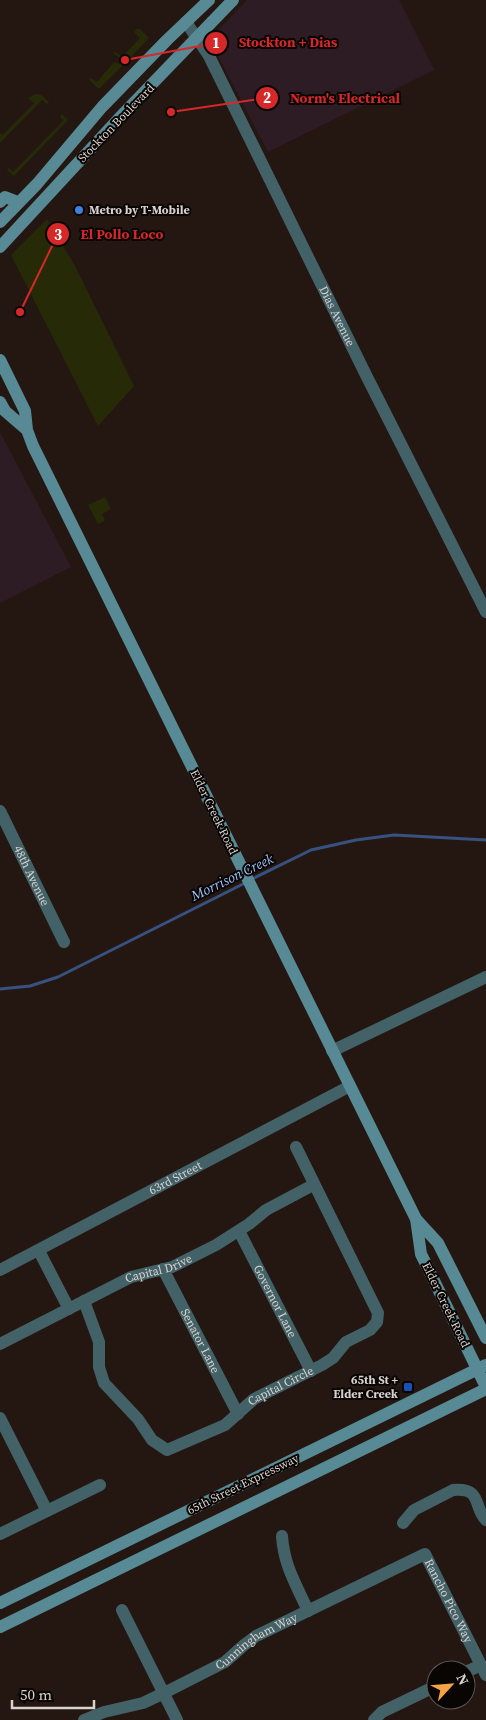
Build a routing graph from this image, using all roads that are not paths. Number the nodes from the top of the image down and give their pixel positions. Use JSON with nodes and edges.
{"nodes":[{"id":1,"x":209,"y":0,"type":"edge"},
{"id":2,"x":233,"y":0,"type":"edge"},
{"id":3,"x":186,"y":22,"type":"junction"},
{"id":4,"x":196,"y":38,"type":"junction"},
{"id":5,"x":0,"y":202,"type":"edge"},
{"id":6,"x":18,"y":202,"type":"junction"},
{"id":7,"x":0,"y":222,"type":"edge"},
{"id":8,"x":0,"y":247,"type":"edge"},
{"id":9,"x":0,"y":360,"type":"edge"},
{"id":10,"x":0,"y":402,"type":"edge"},
{"id":11,"x":26,"y":430,"type":"junction"},
{"id":12,"x":486,"y":612,"type":"edge"},
{"id":13,"x":0,"y":811,"type":"edge"},
{"id":14,"x":64,"y":942,"type":"dead end"},
{"id":15,"x":486,"y":977,"type":"edge"},
{"id":16,"x":332,"y":1051,"type":"junction"},
{"id":17,"x":350,"y":1086,"type":"junction"},
{"id":18,"x":296,"y":1147,"type":"dead end"},
{"id":19,"x":313,"y":1185,"type":"junction"},
{"id":20,"x":416,"y":1219,"type":"junction"},
{"id":21,"x":239,"y":1231,"type":"junction"},
{"id":22,"x":39,"y":1251,"type":"junction"},
{"id":23,"x":163,"y":1269,"type":"junction"},
{"id":24,"x":0,"y":1270,"type":"edge"},
{"id":25,"x":84,"y":1301,"type":"junction"},
{"id":26,"x":69,"y":1309,"type":"junction"},
{"id":27,"x":486,"y":1338,"type":"edge"},
{"id":28,"x":0,"y":1344,"type":"edge"},
{"id":29,"x":482,"y":1367,"type":"edge"},
{"id":30,"x":311,"y":1372,"type":"junction"},
{"id":31,"x":486,"y":1388,"type":"edge"},
{"id":32,"x":238,"y":1414,"type":"junction"},
{"id":33,"x":0,"y":1418,"type":"edge"},
{"id":34,"x":100,"y":1485,"type":"dead end"},
{"id":35,"x":47,"y":1511,"type":"junction"},
{"id":36,"x":486,"y":1520,"type":"edge"},
{"id":37,"x":403,"y":1523,"type":"dead end"},
{"id":38,"x":0,"y":1534,"type":"edge"},
{"id":39,"x":282,"y":1536,"type":"dead end"},
{"id":40,"x":425,"y":1554,"type":"joint"},
{"id":41,"x":0,"y":1604,"type":"edge"},
{"id":42,"x":122,"y":1610,"type":"dead end"},
{"id":43,"x":308,"y":1610,"type":"junction"},
{"id":44,"x":0,"y":1627,"type":"edge"},
{"id":45,"x":484,"y":1670,"type":"edge"},
{"id":46,"x":426,"y":1691,"type":"edge"},
{"id":47,"x":164,"y":1694,"type":"junction"},
{"id":48,"x":84,"y":1720,"type":"edge"},
{"id":49,"x":177,"y":1720,"type":"edge"},
{"id":50,"x":374,"y":1720,"type":"edge"}],
"edges":[{"from":1,"to":3,"type":"main road","name":"Stockton Boulevard"},
{"from":2,"to":4,"type":"main road","name":"Stockton Boulevard"},
{"from":3,"to":4,"type":"street","name":"Dias Avenue"},
{"from":3,"to":6,"type":"main road","name":"Stockton Boulevard"},
{"from":4,"to":8,"type":"main road","name":"Stockton Boulevard"},
{"from":4,"to":12,"type":"street","name":"Dias Avenue"},
{"from":5,"to":6,"type":"main road"},
{"from":6,"to":7,"type":"main road","name":"Stockton Boulevard"},
{"from":9,"to":11,"type":"main road","name":"Elder Creek Road"},
{"from":10,"to":11,"type":"main road","name":"Elder Creek Road"},
{"from":11,"to":16,"type":"main road","name":"Elder Creek Road"},
{"from":13,"to":14,"type":"street","name":"48th Avenue"},
{"from":15,"to":16,"type":"street"},
{"from":16,"to":17,"type":"main road","name":"Elder Creek Road"},
{"from":17,"to":20,"type":"main road","name":"Elder Creek Road"},
{"from":17,"to":22,"type":"street","name":"63rd Street"},
{"from":18,"to":19,"type":"street","name":"Capital Circle"},
{"from":19,"to":21,"type":"street","name":"Capital Drive"},
{"from":19,"to":30,"type":"street","name":"Capital Circle"},
{"from":20,"to":27,"type":"main road","name":"Elder Creek Road"},
{"from":20,"to":29,"type":"main road","name":"Elder Creek Road"},
{"from":21,"to":23,"type":"street","name":"Capital Drive"},
{"from":21,"to":30,"type":"street","name":"Governor Lane"},
{"from":22,"to":24,"type":"street","name":"63rd Street"},
{"from":22,"to":26,"type":"street"},
{"from":23,"to":25,"type":"street","name":"Capital Drive"},
{"from":23,"to":32,"type":"street","name":"Senator Lane"},
{"from":25,"to":26,"type":"street","name":"Capital Drive"},
{"from":25,"to":32,"type":"street","name":"Capital Circle"},
{"from":26,"to":28,"type":"street","name":"Capital Drive"},
{"from":29,"to":31,"type":"main road","name":"Elder Creek Road"},
{"from":29,"to":41,"type":"main road","name":"65th Street Expressway"},
{"from":30,"to":32,"type":"street","name":"Capital Circle"},
{"from":31,"to":44,"type":"main road","name":"65th Street Expressway"},
{"from":33,"to":35,"type":"street"},
{"from":34,"to":35,"type":"street"},
{"from":35,"to":38,"type":"street"},
{"from":36,"to":37,"type":"street"},
{"from":39,"to":43,"type":"street"},
{"from":40,"to":43,"type":"street","name":"Cunningham Way"},
{"from":40,"to":45,"type":"street","name":"Rancho Pico Way"},
{"from":42,"to":47,"type":"street"},
{"from":43,"to":47,"type":"street","name":"Cunningham Way"},
{"from":46,"to":50,"type":"street"},
{"from":47,"to":48,"type":"street","name":"Cunningham Way"},
{"from":47,"to":49,"type":"street"}]}
